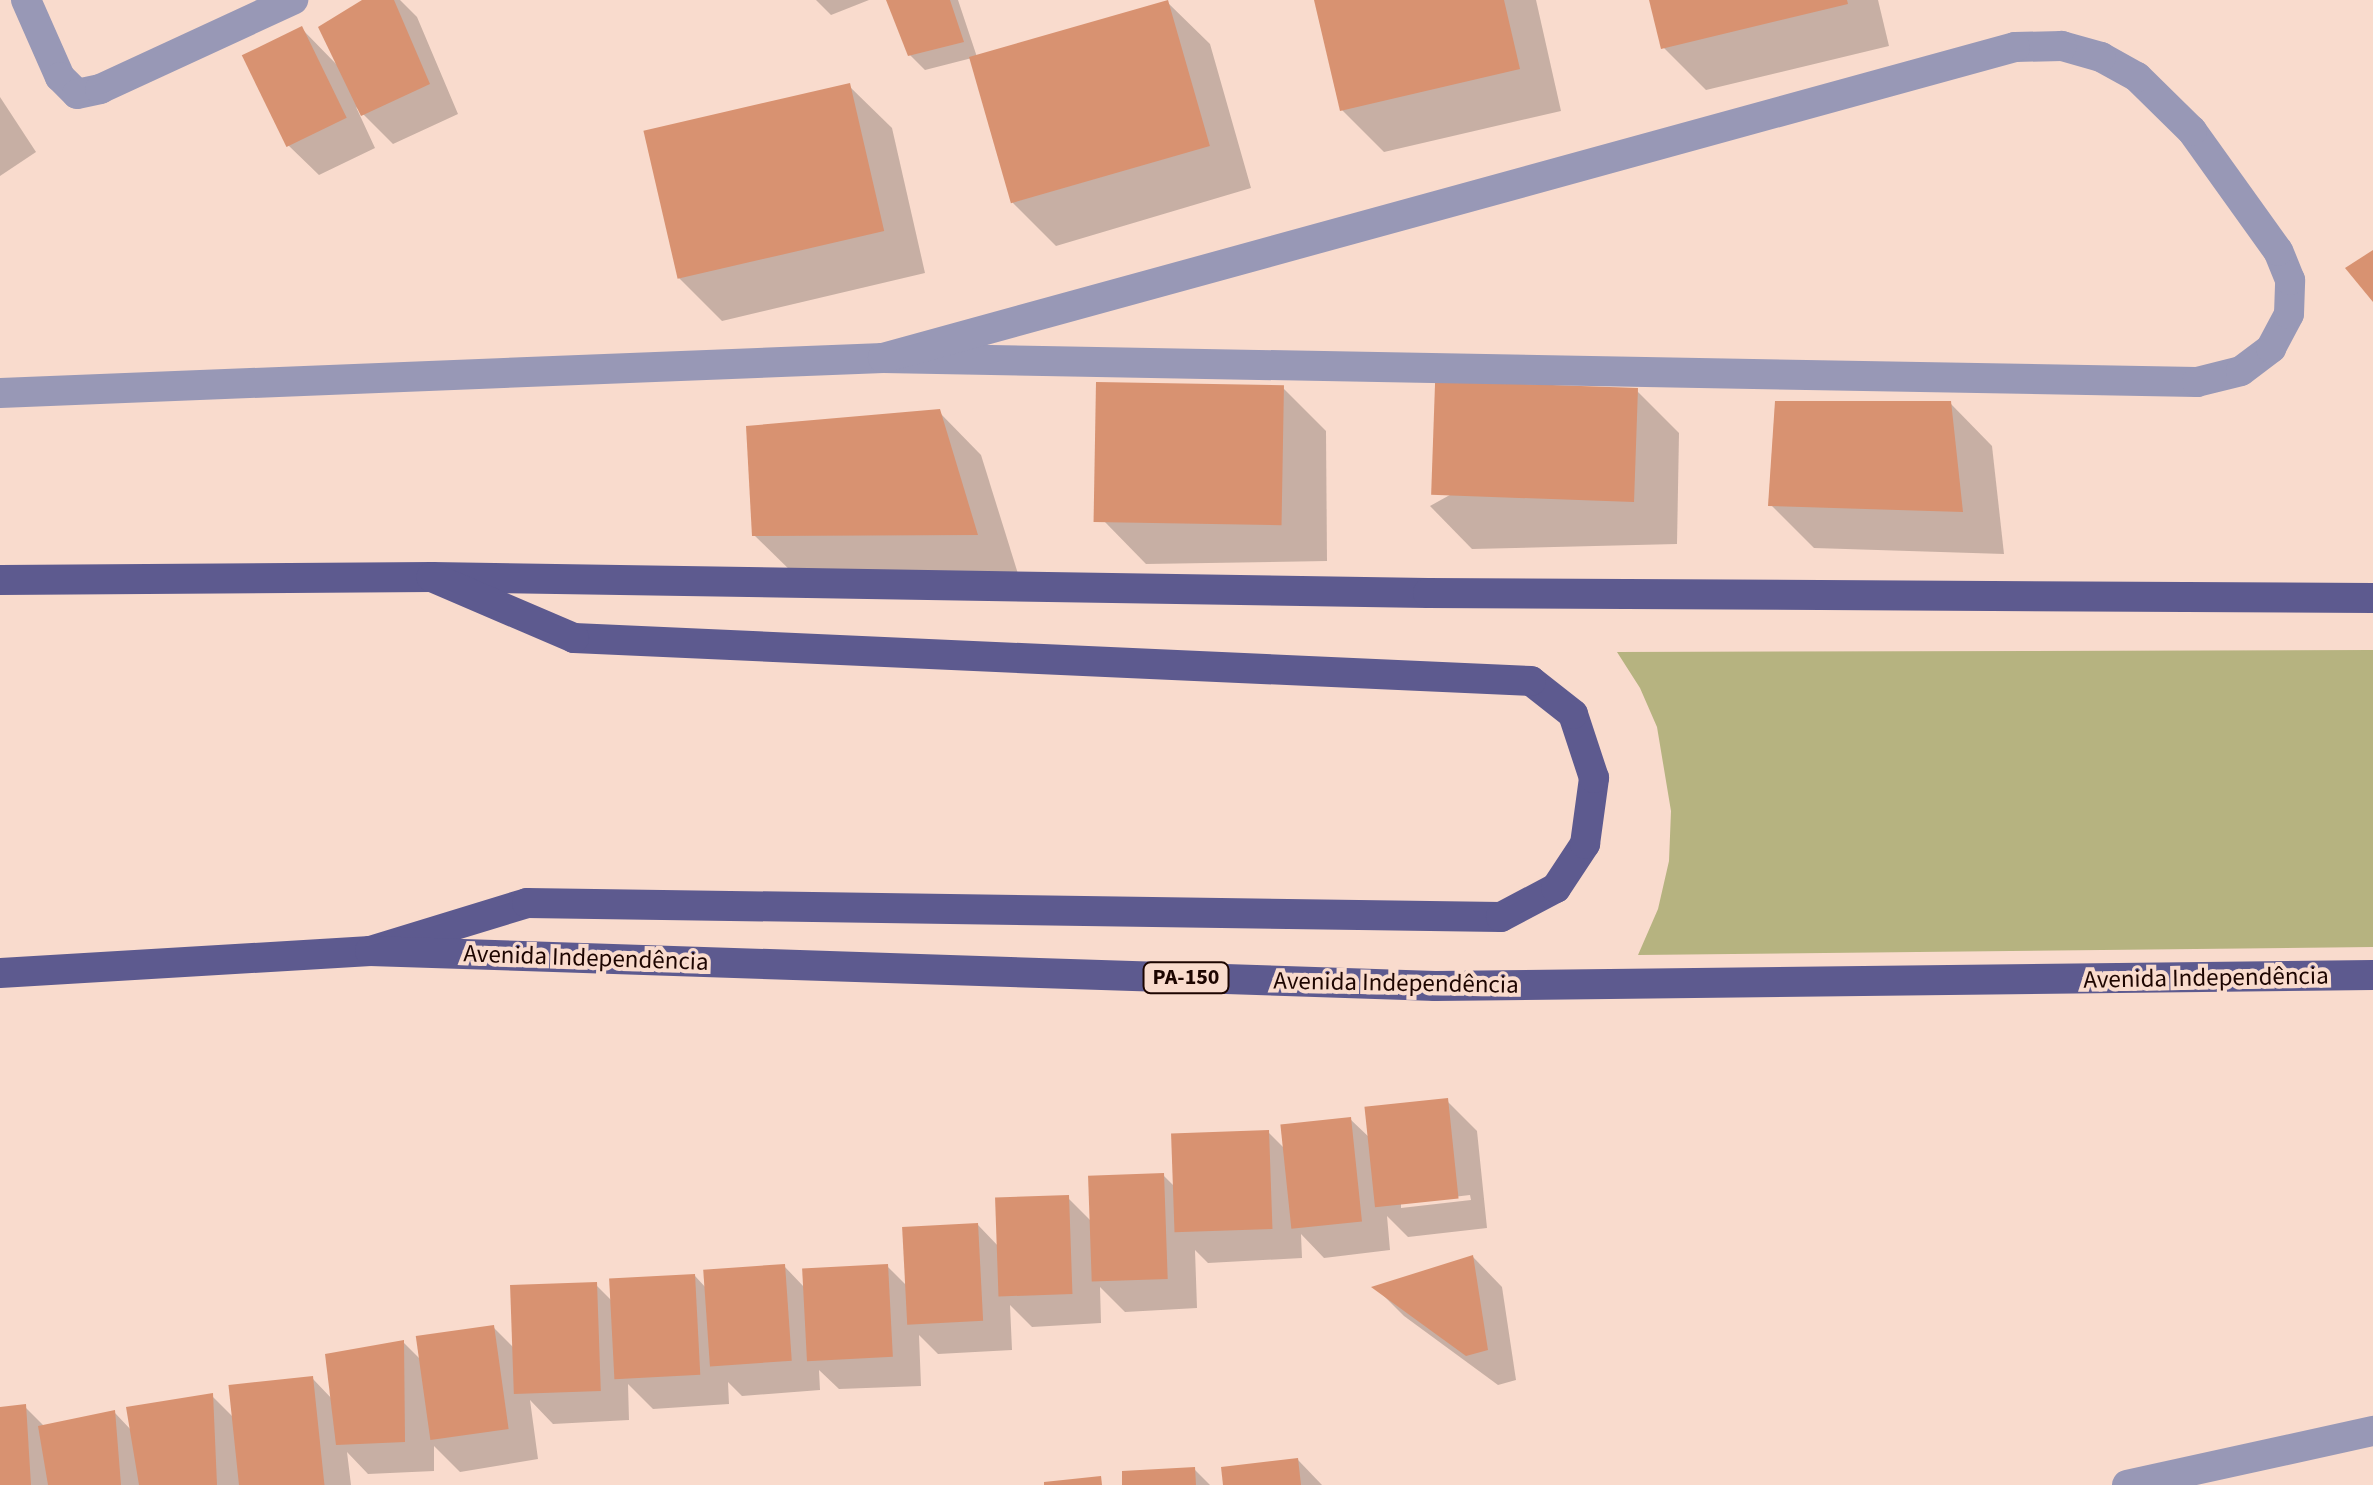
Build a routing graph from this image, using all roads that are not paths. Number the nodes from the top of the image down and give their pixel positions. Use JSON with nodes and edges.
{"nodes":[{"id":1,"x":26,"y":0,"type":"edge"},
{"id":2,"x":293,"y":0,"type":"edge"},
{"id":3,"x":883,"y":358,"type":"junction"},
{"id":4,"x":0,"y":393,"type":"edge"},
{"id":5,"x":432,"y":577,"type":"junction"},
{"id":6,"x":0,"y":580,"type":"edge"},
{"id":7,"x":2373,"y":598,"type":"edge"},
{"id":8,"x":370,"y":951,"type":"junction"},
{"id":9,"x":0,"y":973,"type":"edge"},
{"id":10,"x":2373,"y":975,"type":"edge"},
{"id":11,"x":2373,"y":1431,"type":"edge"},
{"id":12,"x":2127,"y":1485,"type":"edge"}],
"edges":[{"from":1,"to":2,"type":"street"},
{"from":3,"to":3,"type":"street"},
{"from":3,"to":4,"type":"street"},
{"from":5,"to":6,"type":"main road"},
{"from":5,"to":7,"type":"main road"},
{"from":5,"to":8,"type":"main road"},
{"from":8,"to":9,"type":"main road","name":"Avenida Independência","number":"PA-150"},
{"from":8,"to":10,"type":"main road","name":"Avenida Independência","number":"PA-150"},
{"from":11,"to":12,"type":"street"}]}
